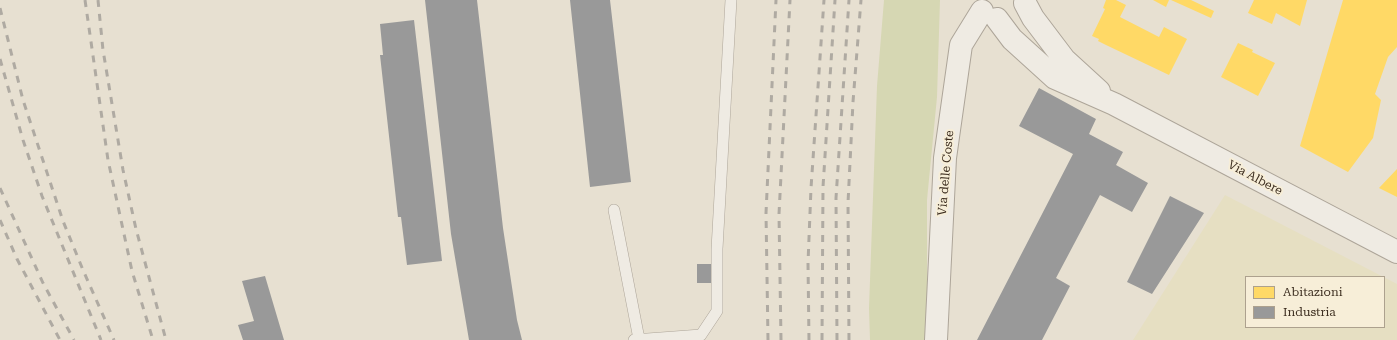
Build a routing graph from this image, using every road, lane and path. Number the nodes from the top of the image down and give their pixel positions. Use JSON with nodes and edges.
{"nodes":[{"id":1,"x":731,"y":0,"type":"edge"},
{"id":2,"x":1025,"y":1,"type":"edge"},
{"id":3,"x":985,"y":10,"type":"edge"},
{"id":4,"x":1114,"y":104,"type":"junction"},
{"id":5,"x":614,"y":210,"type":"dead end"},
{"id":6,"x":1397,"y":252,"type":"edge"},
{"id":7,"x":637,"y":339,"type":"edge"},
{"id":8,"x":936,"y":340,"type":"edge"}],
"edges":[{"from":1,"to":7,"type":"lane"},
{"from":2,"to":3,"type":"street","name":"Via Albere"},
{"from":2,"to":4,"type":"street","name":"Via Albere"},
{"from":3,"to":4,"type":"street","name":"Via Albere"},
{"from":3,"to":8,"type":"street","name":"Via delle Coste"},
{"from":4,"to":6,"type":"street","name":"Via Albere"},
{"from":5,"to":7,"type":"lane"}]}
